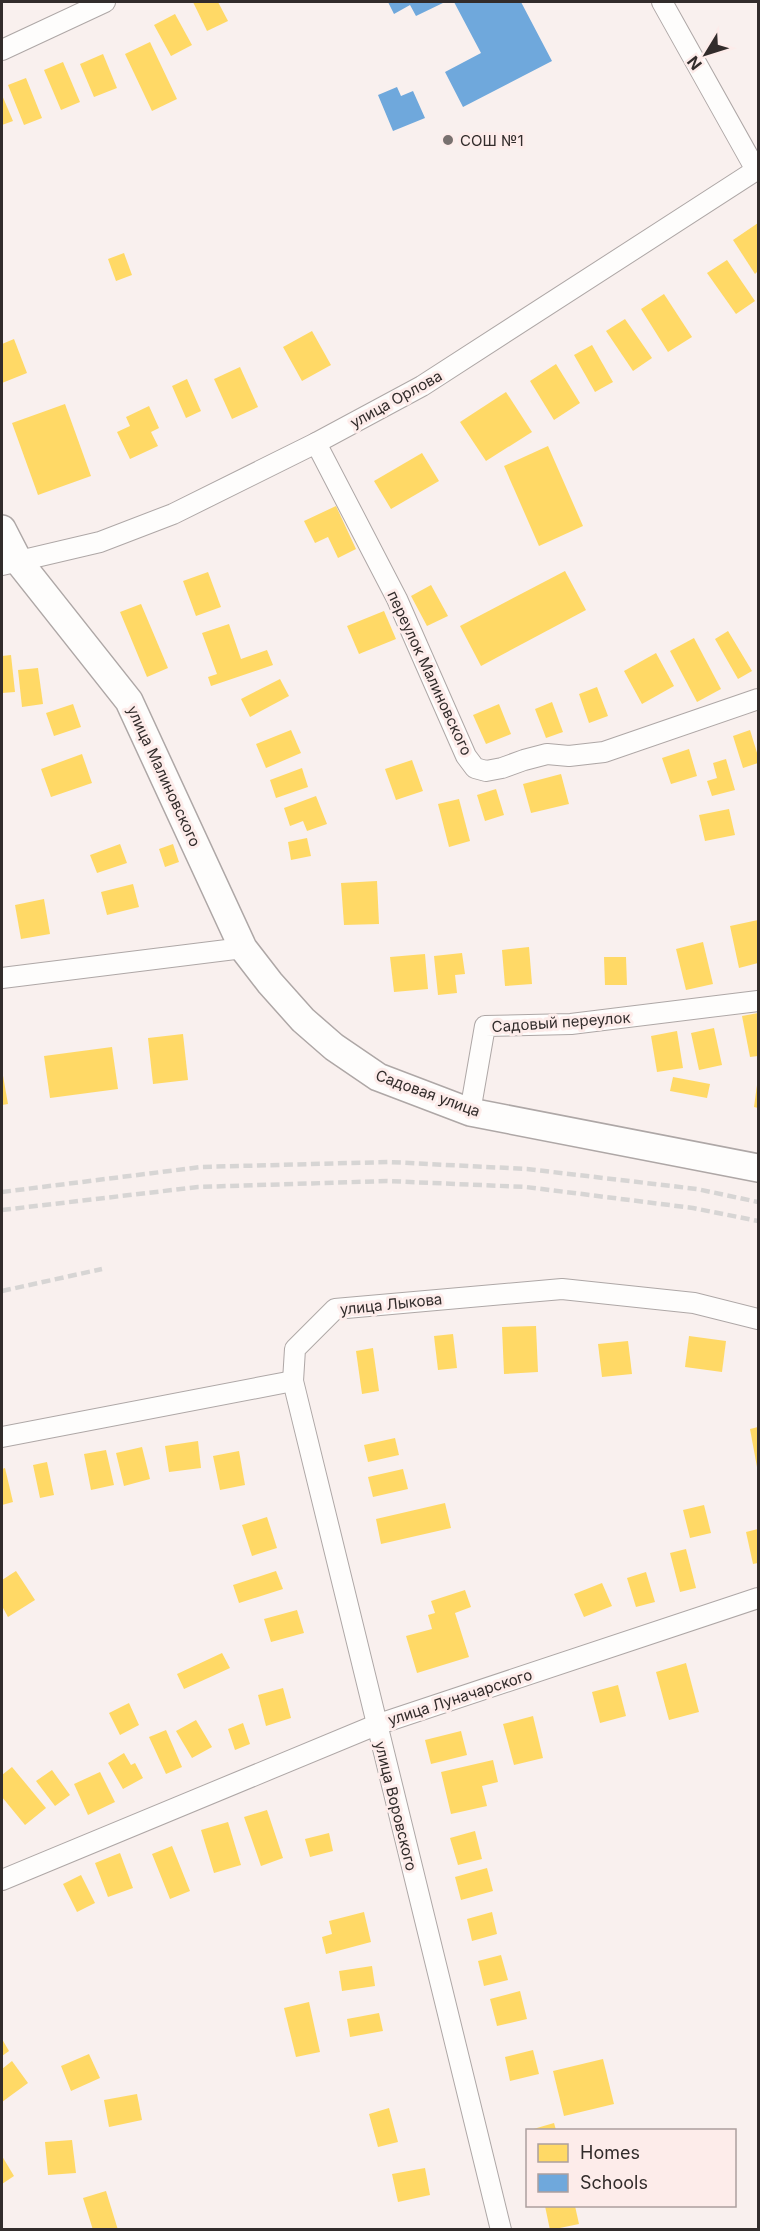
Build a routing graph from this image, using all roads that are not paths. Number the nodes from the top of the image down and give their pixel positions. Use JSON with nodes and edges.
{"nodes":[{"id":1,"x":105,"y":2,"type":"edge"},
{"id":2,"x":662,"y":2,"type":"edge"},
{"id":3,"x":2,"y":50,"type":"edge"},
{"id":4,"x":757,"y":169,"type":"edge"},
{"id":5,"x":316,"y":443,"type":"junction"},
{"id":6,"x":2,"y":529,"type":"edge"},
{"id":7,"x":10,"y":564,"type":"edge"},
{"id":8,"x":759,"y":699,"type":"edge"},
{"id":9,"x":243,"y":948,"type":"junction"},
{"id":10,"x":2,"y":978,"type":"edge"},
{"id":11,"x":759,"y":1001,"type":"edge"},
{"id":12,"x":470,"y":1112,"type":"junction"},
{"id":13,"x":759,"y":1168,"type":"edge"},
{"id":14,"x":759,"y":1319,"type":"edge"},
{"id":15,"x":293,"y":1381,"type":"junction"},
{"id":16,"x":2,"y":1437,"type":"edge"},
{"id":17,"x":759,"y":1598,"type":"edge"},
{"id":18,"x":376,"y":1725,"type":"junction"},
{"id":19,"x":2,"y":1880,"type":"edge"},
{"id":20,"x":501,"y":2229,"type":"edge"}],
"edges":[{"from":1,"to":3,"type":"street"},
{"from":2,"to":4,"type":"street"},
{"from":4,"to":5,"type":"street","name":"улица Орлова"},
{"from":5,"to":7,"type":"street","name":"улица Орлова"},
{"from":5,"to":8,"type":"street","name":"переулок Малиновского"},
{"from":6,"to":7,"type":"street","name":"улица Малиновского"},
{"from":7,"to":9,"type":"street","name":"улица Малиновского"},
{"from":9,"to":10,"type":"street"},
{"from":9,"to":12,"type":"street","name":"Садовая улица"},
{"from":11,"to":12,"type":"street","name":"Садовый переулок"},
{"from":12,"to":13,"type":"street","name":"Садовая улица"},
{"from":14,"to":15,"type":"street","name":"улица Лыкова"},
{"from":15,"to":16,"type":"street"},
{"from":15,"to":18,"type":"street","name":"улица Воровского"},
{"from":17,"to":18,"type":"street","name":"улица Луначарского"},
{"from":18,"to":19,"type":"street","name":"улица Луначарского"},
{"from":18,"to":20,"type":"street","name":"улица Воровского"}]}
